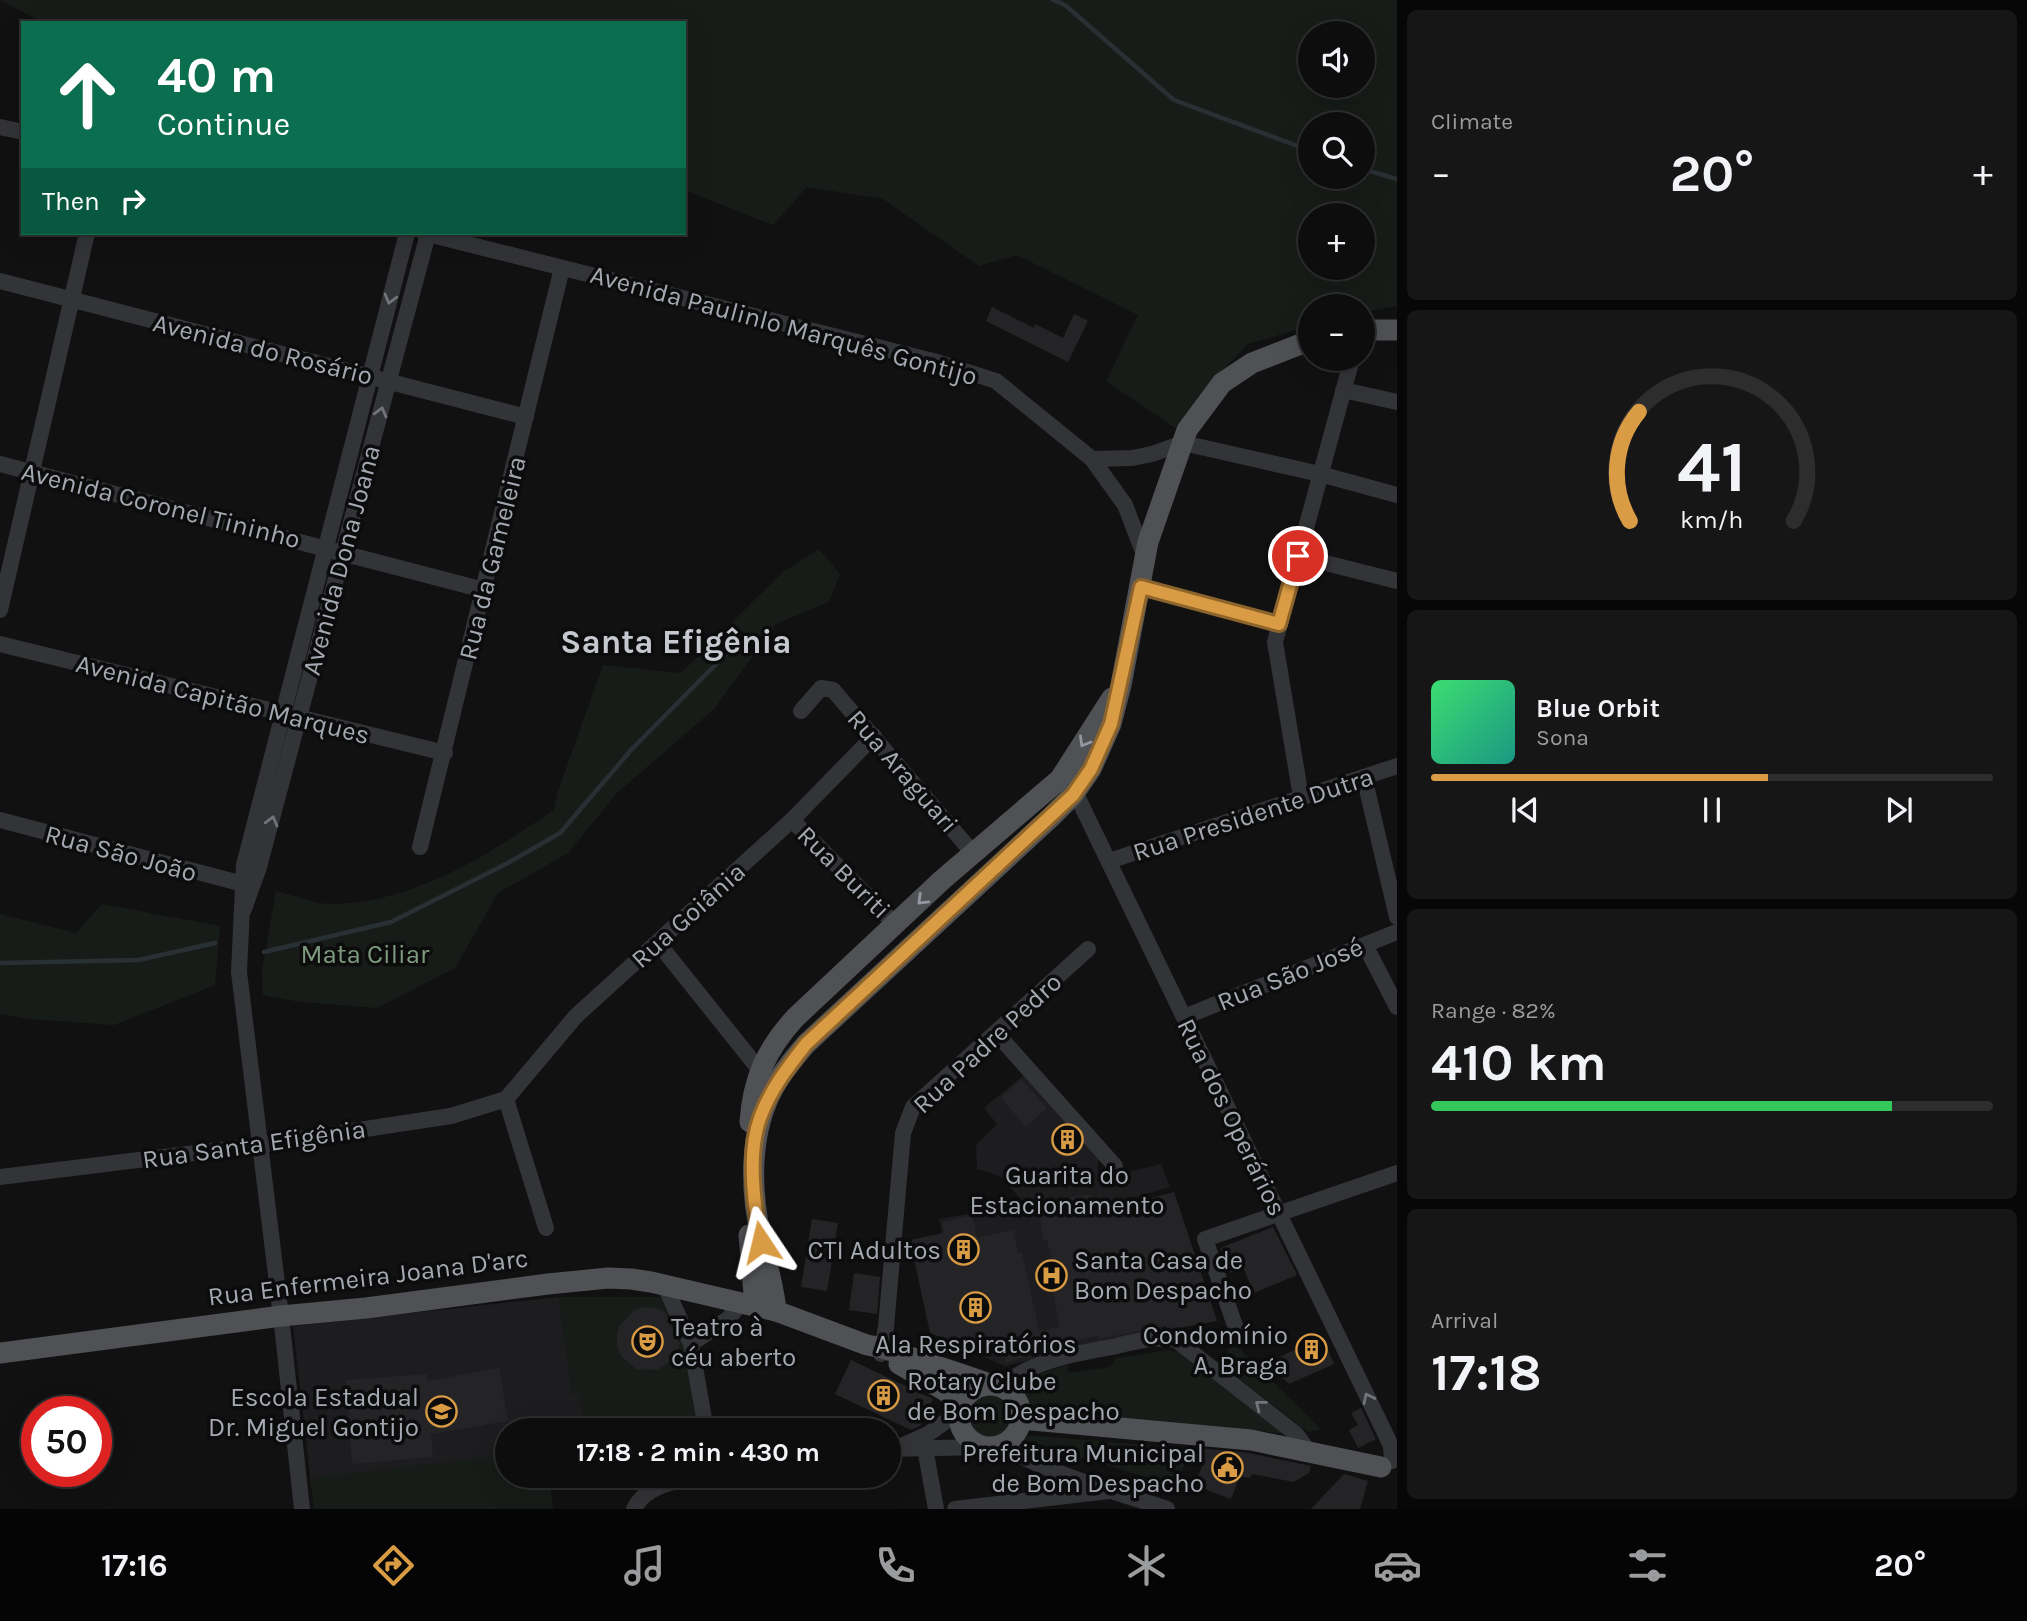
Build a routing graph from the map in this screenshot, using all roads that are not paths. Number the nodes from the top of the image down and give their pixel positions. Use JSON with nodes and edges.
{"nodes":[{"id":1,"x":0,"y":127,"type":"edge"},
{"id":2,"x":21,"y":132,"type":"edge"},
{"id":3,"x":87,"y":235,"type":"edge"},
{"id":4,"x":406,"y":235,"type":"edge"},
{"id":5,"x":426,"y":235,"type":"edge"},
{"id":6,"x":434,"y":235,"type":"edge"},
{"id":7,"x":562,"y":268,"type":"junction"},
{"id":8,"x":0,"y":281,"type":"edge"},
{"id":9,"x":72,"y":300,"type":"junction"},
{"id":10,"x":1375,"y":330,"type":"edge"},
{"id":11,"x":1397,"y":330,"type":"edge"},
{"id":12,"x":1298,"y":345,"type":"edge"},
{"id":13,"x":1349,"y":371,"type":"edge"},
{"id":14,"x":369,"y":376,"type":"junction"},
{"id":15,"x":389,"y":381,"type":"junction"},
{"id":16,"x":1343,"y":390,"type":"junction"},
{"id":17,"x":1397,"y":402,"type":"edge"},
{"id":18,"x":526,"y":417,"type":"junction"},
{"id":19,"x":1183,"y":443,"type":"junction"},
{"id":20,"x":1092,"y":459,"type":"junction"},
{"id":21,"x":0,"y":464,"type":"edge"},
{"id":22,"x":32,"y":472,"type":"junction"},
{"id":23,"x":1320,"y":474,"type":"junction"},
{"id":24,"x":1397,"y":495,"type":"edge"},
{"id":25,"x":325,"y":548,"type":"junction"},
{"id":26,"x":343,"y":553,"type":"junction"},
{"id":27,"x":1298,"y":556,"type":"junction"},
{"id":28,"x":1145,"y":557,"type":"junction"},
{"id":29,"x":1397,"y":581,"type":"edge"},
{"id":30,"x":1141,"y":587,"type":"junction"},
{"id":31,"x":484,"y":590,"type":"junction"},
{"id":32,"x":0,"y":610,"type":"edge"},
{"id":33,"x":1279,"y":624,"type":"junction"},
{"id":34,"x":0,"y":644,"type":"edge"},
{"id":35,"x":801,"y":711,"type":"dead end"},
{"id":36,"x":282,"y":713,"type":"junction"},
{"id":37,"x":300,"y":717,"type":"junction"},
{"id":38,"x":874,"y":736,"type":"junction"},
{"id":39,"x":445,"y":753,"type":"junction"},
{"id":40,"x":1397,"y":766,"type":"edge"},
{"id":41,"x":1364,"y":777,"type":"junction"},
{"id":42,"x":1068,"y":785,"type":"junction"},
{"id":43,"x":1301,"y":797,"type":"junction"},
{"id":44,"x":0,"y":820,"type":"edge"},
{"id":45,"x":792,"y":820,"type":"junction"},
{"id":46,"x":421,"y":847,"type":"dead end"},
{"id":47,"x":973,"y":853,"type":"junction"},
{"id":48,"x":1109,"y":861,"type":"junction"},
{"id":49,"x":247,"y":886,"type":"junction"},
{"id":50,"x":1397,"y":917,"type":"edge"},
{"id":51,"x":896,"y":925,"type":"junction"},
{"id":52,"x":1397,"y":932,"type":"edge"},
{"id":53,"x":658,"y":943,"type":"junction"},
{"id":54,"x":1365,"y":944,"type":"junction"},
{"id":55,"x":1088,"y":949,"type":"dead end"},
{"id":56,"x":1397,"y":1007,"type":"edge"},
{"id":57,"x":1184,"y":1017,"type":"junction"},
{"id":58,"x":996,"y":1033,"type":"junction"},
{"id":59,"x":759,"y":1070,"type":"junction"},
{"id":60,"x":775,"y":1086,"type":"junction"},
{"id":61,"x":506,"y":1099,"type":"junction"},
{"id":62,"x":752,"y":1139,"type":"junction"},
{"id":63,"x":260,"y":1144,"type":"junction"},
{"id":64,"x":1115,"y":1166,"type":"dead end"},
{"id":65,"x":1397,"y":1173,"type":"edge"},
{"id":66,"x":0,"y":1177,"type":"edge"},
{"id":67,"x":1279,"y":1214,"type":"junction"},
{"id":68,"x":547,"y":1228,"type":"dead end"},
{"id":69,"x":665,"y":1286,"type":"junction"},
{"id":70,"x":748,"y":1304,"type":"junction"},
{"id":71,"x":776,"y":1311,"type":"junction"},
{"id":72,"x":281,"y":1316,"type":"junction"},
{"id":73,"x":1240,"y":1337,"type":"dead end"},
{"id":74,"x":691,"y":1344,"type":"junction"},
{"id":75,"x":877,"y":1349,"type":"junction"},
{"id":76,"x":0,"y":1353,"type":"edge"},
{"id":77,"x":996,"y":1385,"type":"junction"},
{"id":78,"x":960,"y":1410,"type":"junction"},
{"id":79,"x":704,"y":1418,"type":"edge"},
{"id":80,"x":1021,"y":1419,"type":"junction"},
{"id":81,"x":901,"y":1445,"type":"edge"},
{"id":82,"x":994,"y":1445,"type":"junction"},
{"id":83,"x":925,"y":1448,"type":"junction"},
{"id":84,"x":901,"y":1449,"type":"edge"},
{"id":85,"x":1309,"y":1452,"type":"junction"},
{"id":86,"x":1392,"y":1466,"type":"edge"},
{"id":87,"x":658,"y":1488,"type":"edge"},
{"id":88,"x":1112,"y":1490,"type":"junction"},
{"id":89,"x":302,"y":1509,"type":"edge"},
{"id":90,"x":634,"y":1509,"type":"edge"},
{"id":91,"x":936,"y":1509,"type":"edge"},
{"id":92,"x":955,"y":1509,"type":"edge"},
{"id":93,"x":1167,"y":1509,"type":"edge"}],
"edges":[{"from":1,"to":2,"type":"street"},
{"from":3,"to":9,"type":"street"},
{"from":4,"to":14,"type":"street","name":"Avenida Dona Joana","one_way":true},
{"from":5,"to":15,"type":"street","name":"Avenida Dona Joana"},
{"from":6,"to":7,"type":"street","name":"Avenida Paulinlo Marquês Gontijo"},
{"from":7,"to":18,"type":"street","name":"Rua da Gameleira"},
{"from":7,"to":20,"type":"street","name":"Avenida Paulinlo Marquês Gontijo"},
{"from":8,"to":9,"type":"street","name":"Avenida do Rosário"},
{"from":9,"to":14,"type":"street","name":"Avenida do Rosário"},
{"from":9,"to":22,"type":"street"},
{"from":10,"to":11,"type":"main road"},
{"from":12,"to":19,"type":"main road"},
{"from":13,"to":16,"type":"street"},
{"from":14,"to":15,"type":"street","name":"Avenida do Rosário"},
{"from":14,"to":25,"type":"street","name":"Avenida Dona Joana"},
{"from":15,"to":18,"type":"street","name":"Avenida do Rosário"},
{"from":26,"to":15,"type":"street","name":"Avenida Dona Joana","one_way":true},
{"from":16,"to":17,"type":"street"},
{"from":16,"to":23,"type":"street"},
{"from":18,"to":31,"type":"street","name":"Rua da Gameleira"},
{"from":19,"to":20,"type":"street"},
{"from":19,"to":23,"type":"street"},
{"from":19,"to":28,"type":"main road"},
{"from":20,"to":28,"type":"street","name":"Avenida Paulinlo Marquês Gontijo"},
{"from":21,"to":22,"type":"street","name":"Avenida Coronel Tininho"},
{"from":22,"to":25,"type":"street","name":"Avenida Coronel Tininho"},
{"from":22,"to":32,"type":"street"},
{"from":23,"to":24,"type":"street"},
{"from":23,"to":27,"type":"street"},
{"from":25,"to":26,"type":"street","name":"Avenida Coronel Tininho"},
{"from":25,"to":36,"type":"street","name":"Avenida Dona Joana"},
{"from":26,"to":31,"type":"street","name":"Avenida Coronel Tininho"},
{"from":26,"to":37,"type":"street","name":"Avenida Dona Joana"},
{"from":27,"to":29,"type":"street"},
{"from":27,"to":33,"type":"street"},
{"from":28,"to":30,"type":"main road"},
{"from":30,"to":33,"type":"street"},
{"from":30,"to":42,"type":"main road"},
{"from":31,"to":39,"type":"street","name":"Rua da Gameleira"},
{"from":33,"to":43,"type":"street"},
{"from":34,"to":36,"type":"street","name":"Avenida Capitão Marques"},
{"from":35,"to":38,"type":"street","name":"Rua Araguari"},
{"from":36,"to":37,"type":"street","name":"Avenida Capitão Marques"},
{"from":36,"to":49,"type":"street","name":"Avenida Dona Joana"},
{"from":37,"to":39,"type":"street","name":"Avenida Capitão Marques"},
{"from":49,"to":37,"type":"street","name":"Avenida Dona Joana","one_way":true},
{"from":38,"to":45,"type":"street","name":"Rua Goiânia"},
{"from":38,"to":47,"type":"street","name":"Rua Araguari"},
{"from":39,"to":46,"type":"street","name":"Rua da Gameleira"},
{"from":40,"to":41,"type":"street","name":"Rua Presidente Dutra"},
{"from":41,"to":43,"type":"street","name":"Rua Presidente Dutra"},
{"from":41,"to":50,"type":"street"},
{"from":42,"to":47,"type":"main road"},
{"from":42,"to":48,"type":"street","name":"Rua dos Operários"},
{"from":42,"to":60,"type":"main road"},
{"from":43,"to":48,"type":"street","name":"Rua Presidente Dutra"},
{"from":44,"to":49,"type":"street","name":"Rua São João"},
{"from":45,"to":51,"type":"street","name":"Rua Buriti"},
{"from":45,"to":53,"type":"street","name":"Rua Goiânia"},
{"from":47,"to":51,"type":"main road","one_way":true},
{"from":48,"to":57,"type":"street","name":"Rua dos Operários"},
{"from":49,"to":63,"type":"street"},
{"from":51,"to":59,"type":"main road"},
{"from":52,"to":54,"type":"street","name":"Rua São José"},
{"from":53,"to":59,"type":"street"},
{"from":53,"to":61,"type":"street","name":"Rua Goiânia"},
{"from":54,"to":56,"type":"street"},
{"from":54,"to":57,"type":"street","name":"Rua São José"},
{"from":55,"to":58,"type":"street","name":"Rua Padre Pedro"},
{"from":57,"to":67,"type":"street","name":"Rua dos Operários"},
{"from":58,"to":64,"type":"street"},
{"from":58,"to":75,"type":"street","name":"Rua Padre Pedro"},
{"from":59,"to":60,"type":"street"},
{"from":59,"to":62,"type":"main road"},
{"from":60,"to":62,"type":"main road"},
{"from":61,"to":63,"type":"street","name":"Rua Santa Efigênia"},
{"from":61,"to":68,"type":"street"},
{"from":62,"to":70,"type":"main road"},
{"from":62,"to":71,"type":"main road"},
{"from":63,"to":66,"type":"street","name":"Rua Santa Efigênia"},
{"from":63,"to":72,"type":"street"},
{"from":65,"to":67,"type":"street"},
{"from":67,"to":73,"type":"street"},
{"from":86,"to":67,"type":"street","name":"Rua dos Operários","one_way":true},
{"from":69,"to":70,"type":"main road","name":"Rua Enfermeira Joana D'arc"},
{"from":69,"to":72,"type":"main road","name":"Rua Enfermeira Joana D'arc"},
{"from":69,"to":74,"type":"street"},
{"from":70,"to":71,"type":"main road","name":"Rua Enfermeira Joana D'arc"},
{"from":70,"to":74,"type":"street"},
{"from":71,"to":75,"type":"main road","name":"Rua Enfermeira Joana D'arc"},
{"from":72,"to":76,"type":"main road","name":"Rua Enfermeira Joana D'arc"},
{"from":72,"to":89,"type":"street"},
{"from":74,"to":79,"type":"street"},
{"from":75,"to":77,"type":"main road","name":"Rua Enfermeira Joana D'arc"},
{"from":75,"to":78,"type":"main road","name":"Rua Enfermeira Joana D'arc"},
{"from":77,"to":78,"type":"main road"},
{"from":77,"to":80,"type":"main road"},
{"from":85,"to":77,"type":"street","one_way":true},
{"from":78,"to":81,"type":"street"},
{"from":78,"to":82,"type":"main road"},
{"from":80,"to":82,"type":"main road"},
{"from":80,"to":85,"type":"main road"},
{"from":82,"to":83,"type":"street"},
{"from":82,"to":88,"type":"street"},
{"from":83,"to":84,"type":"street"},
{"from":83,"to":91,"type":"street"},
{"from":85,"to":86,"type":"main road"},
{"from":87,"to":90,"type":"street"},
{"from":88,"to":92,"type":"street"},
{"from":88,"to":93,"type":"street"}]}
